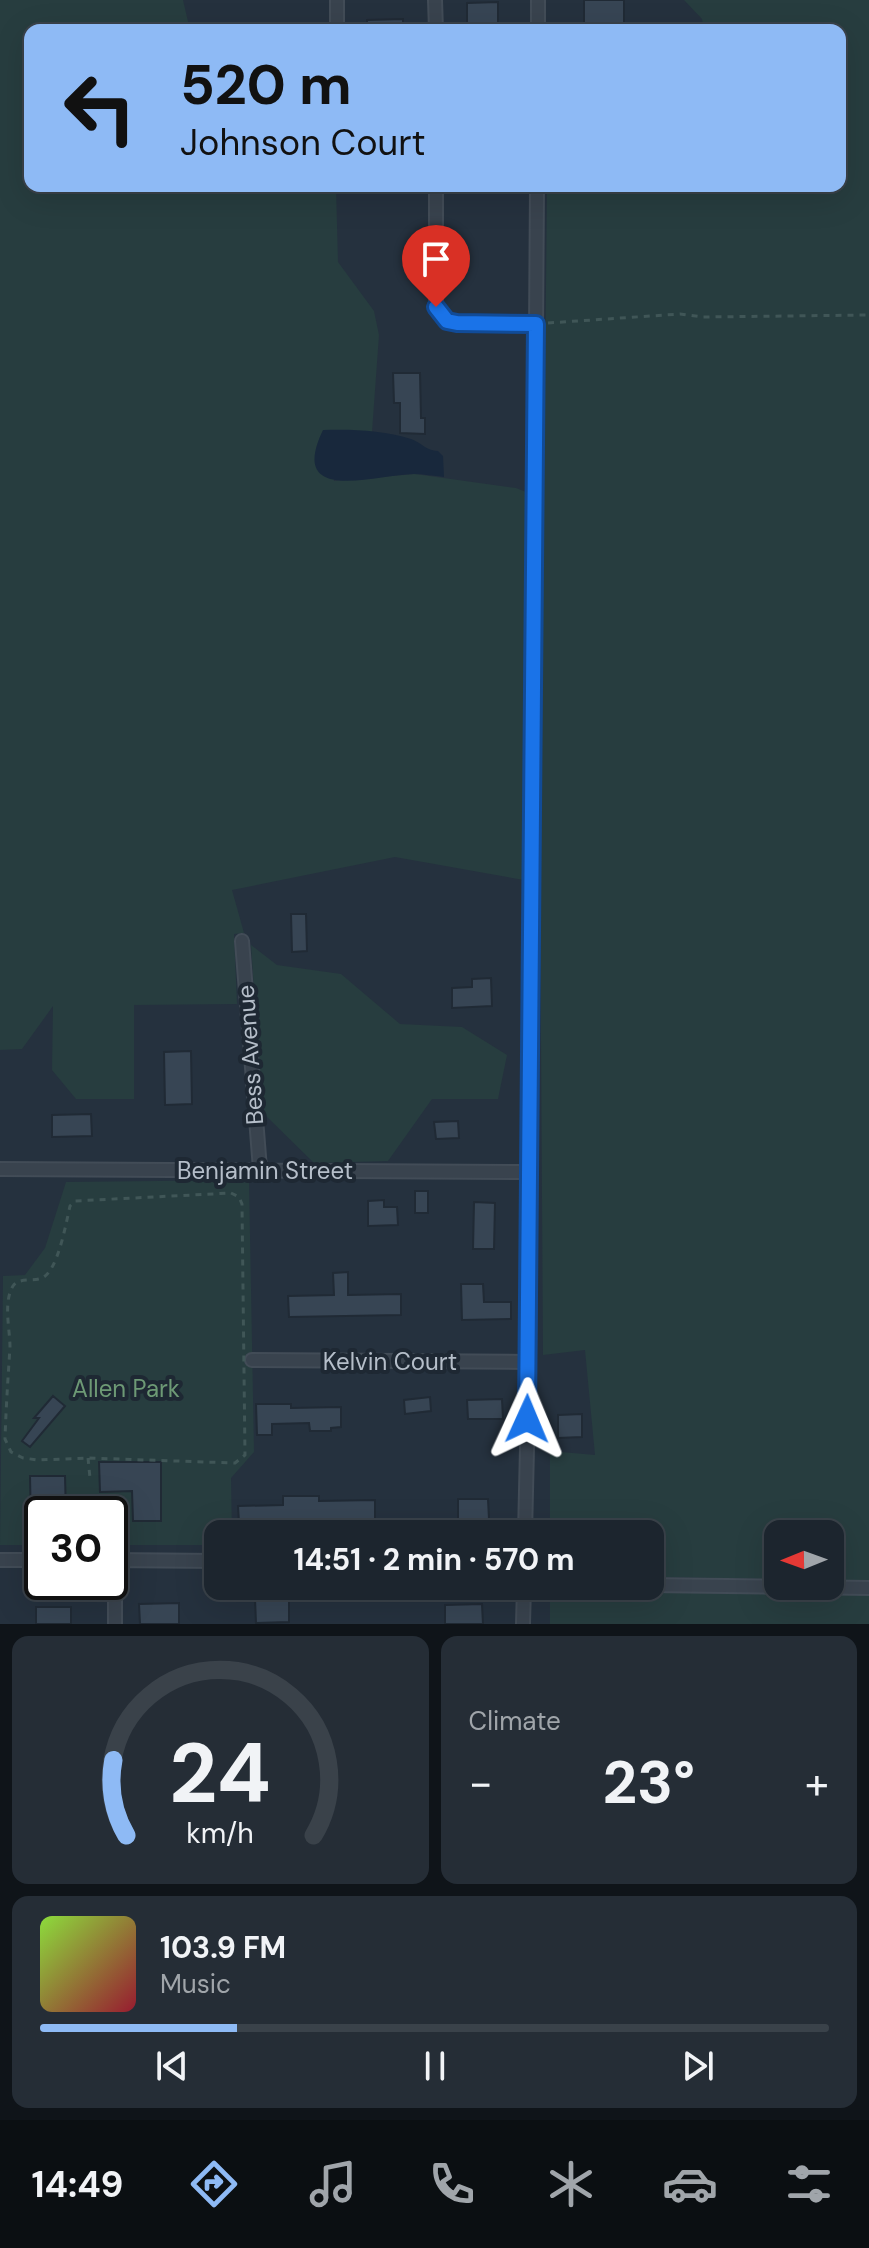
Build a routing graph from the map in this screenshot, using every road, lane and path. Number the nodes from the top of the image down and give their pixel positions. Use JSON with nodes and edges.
{"nodes":[{"id":1,"x":337,"y":0,"type":"edge"},
{"id":2,"x":435,"y":0,"type":"edge"},
{"id":3,"x":538,"y":0,"type":"edge"},
{"id":4,"x":337,"y":24,"type":"edge"},
{"id":5,"x":436,"y":24,"type":"edge"},
{"id":6,"x":538,"y":24,"type":"edge"},
{"id":7,"x":436,"y":192,"type":"edge"},
{"id":8,"x":537,"y":192,"type":"edge"},
{"id":9,"x":869,"y":315,"type":"edge"},
{"id":10,"x":536,"y":324,"type":"junction"},
{"id":11,"x":242,"y":941,"type":"dead end"},
{"id":12,"x":0,"y":1169,"type":"edge"},
{"id":13,"x":260,"y":1169,"type":"junction"},
{"id":14,"x":530,"y":1172,"type":"junction"},
{"id":15,"x":252,"y":1360,"type":"dead end"},
{"id":16,"x":529,"y":1362,"type":"junction"},
{"id":17,"x":88,"y":1458,"type":"junction"},
{"id":18,"x":90,"y":1478,"type":"dead end"},
{"id":19,"x":525,"y":1520,"type":"edge"},
{"id":20,"x":0,"y":1560,"type":"edge"},
{"id":21,"x":24,"y":1560,"type":"edge"},
{"id":22,"x":128,"y":1560,"type":"edge"},
{"id":23,"x":204,"y":1561,"type":"edge"},
{"id":24,"x":664,"y":1585,"type":"edge"},
{"id":25,"x":869,"y":1588,"type":"edge"},
{"id":26,"x":114,"y":1600,"type":"edge"},
{"id":27,"x":524,"y":1600,"type":"edge"},
{"id":28,"x":115,"y":1624,"type":"edge"},
{"id":29,"x":523,"y":1624,"type":"edge"}],
"edges":[{"from":1,"to":4,"type":"street"},
{"from":2,"to":5,"type":"street"},
{"from":3,"to":6,"type":"street"},
{"from":7,"to":10,"type":"street"},
{"from":8,"to":10,"type":"street"},
{"from":9,"to":10,"type":"path"},
{"from":10,"to":14,"type":"street"},
{"from":11,"to":13,"type":"street","name":"Bess Avenue"},
{"from":12,"to":13,"type":"street","name":"Benjamin Street"},
{"from":13,"to":14,"type":"street","name":"Benjamin Street"},
{"from":14,"to":16,"type":"street"},
{"from":15,"to":16,"type":"street","name":"Kelvin Court"},
{"from":16,"to":19,"type":"street"},
{"from":17,"to":17,"type":"path"},
{"from":17,"to":18,"type":"path"},
{"from":20,"to":21,"type":"street"},
{"from":22,"to":23,"type":"street"},
{"from":24,"to":25,"type":"street"},
{"from":26,"to":28,"type":"street"},
{"from":27,"to":29,"type":"street"}]}
